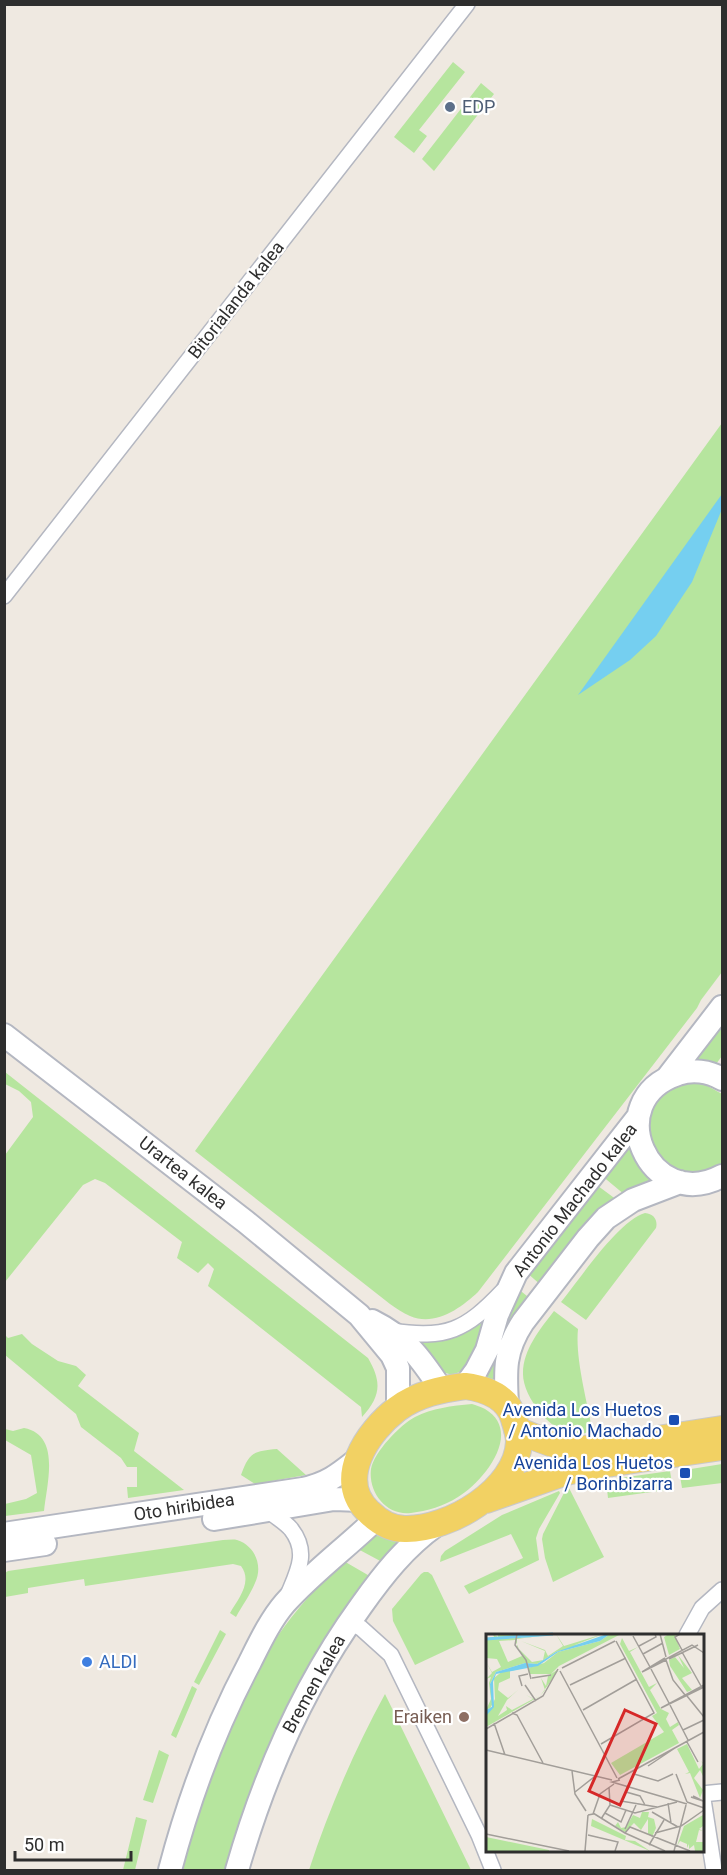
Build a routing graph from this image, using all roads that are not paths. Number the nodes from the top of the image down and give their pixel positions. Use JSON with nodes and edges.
{"nodes":[{"id":1,"x":467,"y":4,"type":"edge"},
{"id":2,"x":4,"y":596,"type":"edge"},
{"id":3,"x":723,"y":1007,"type":"edge"},
{"id":4,"x":4,"y":1035,"type":"edge"},
{"id":5,"x":721,"y":1074,"type":"edge"},
{"id":6,"x":668,"y":1077,"type":"junction"},
{"id":7,"x":638,"y":1117,"type":"junction"},
{"id":8,"x":723,"y":1176,"type":"edge"},
{"id":9,"x":680,"y":1182,"type":"junction"},
{"id":10,"x":511,"y":1282,"type":"junction"},
{"id":11,"x":359,"y":1316,"type":"junction"},
{"id":12,"x":391,"y":1330,"type":"junction"},
{"id":13,"x":453,"y":1387,"type":"junction"},
{"id":14,"x":507,"y":1404,"type":"junction"},
{"id":15,"x":398,"y":1408,"type":"junction"},
{"id":16,"x":723,"y":1429,"type":"edge"},
{"id":17,"x":517,"y":1430,"type":"junction"},
{"id":18,"x":723,"y":1448,"type":"edge"},
{"id":19,"x":357,"y":1460,"type":"junction"},
{"id":20,"x":483,"y":1501,"type":"junction"},
{"id":21,"x":368,"y":1509,"type":"junction"},
{"id":22,"x":269,"y":1511,"type":"junction"},
{"id":23,"x":436,"y":1525,"type":"junction"},
{"id":24,"x":4,"y":1534,"type":"edge"},
{"id":25,"x":4,"y":1550,"type":"edge"},
{"id":26,"x":723,"y":1590,"type":"edge"},
{"id":27,"x":284,"y":1604,"type":"junction"},
{"id":28,"x":349,"y":1622,"type":"junction"},
{"id":29,"x":688,"y":1634,"type":"edge"},
{"id":30,"x":723,"y":1792,"type":"edge"},
{"id":31,"x":703,"y":1794,"type":"edge"},
{"id":32,"x":703,"y":1800,"type":"edge"},
{"id":33,"x":170,"y":1870,"type":"edge"},
{"id":34,"x":237,"y":1870,"type":"edge"},
{"id":35,"x":493,"y":1870,"type":"edge"},
{"id":36,"x":714,"y":1870,"type":"edge"}],
"edges":[{"from":1,"to":2,"type":"street","name":"Bitorialanda kalea"},
{"from":3,"to":6,"type":"main road"},
{"from":4,"to":11,"type":"main road","name":"Urartea kalea"},
{"from":5,"to":6,"type":"main road"},
{"from":6,"to":7,"type":"main road","name":"Antonio Machado kalea"},
{"from":7,"to":9,"type":"main road"},
{"from":7,"to":10,"type":"main road","name":"Antonio Machado kalea"},
{"from":8,"to":9,"type":"main road"},
{"from":9,"to":14,"type":"main road","name":"Antonio Machado kalea"},
{"from":10,"to":12,"type":"street","name":"Antonio Machado kalea"},
{"from":10,"to":13,"type":"main road","name":"Antonio Machado kalea"},
{"from":11,"to":12,"type":"main road","name":"Urartea kalea"},
{"from":11,"to":15,"type":"main road","name":"Urartea kalea"},
{"from":12,"to":13,"type":"main road","name":"Urartea kalea"},
{"from":13,"to":14,"type":"main road"},
{"from":13,"to":15,"type":"main road"},
{"from":14,"to":17,"type":"main road"},
{"from":15,"to":19,"type":"main road"},
{"from":16,"to":17,"type":"main road"},
{"from":17,"to":20,"type":"main road"},
{"from":18,"to":20,"type":"main road"},
{"from":19,"to":21,"type":"main road"},
{"from":19,"to":24,"type":"main road","name":"Oto hiribidea"},
{"from":20,"to":23,"type":"main road"},
{"from":21,"to":22,"type":"main road","name":"Oto hiribidea"},
{"from":21,"to":23,"type":"main road"},
{"from":21,"to":27,"type":"main road"},
{"from":22,"to":25,"type":"main road","name":"Oto hiribidea"},
{"from":22,"to":27,"type":"street"},
{"from":23,"to":28,"type":"main road","name":"Bremen kalea"},
{"from":26,"to":29,"type":"street"},
{"from":27,"to":33,"type":"main road"},
{"from":28,"to":34,"type":"main road","name":"Bremen kalea"},
{"from":28,"to":35,"type":"street"},
{"from":30,"to":31,"type":"street"},
{"from":32,"to":36,"type":"street"}]}
